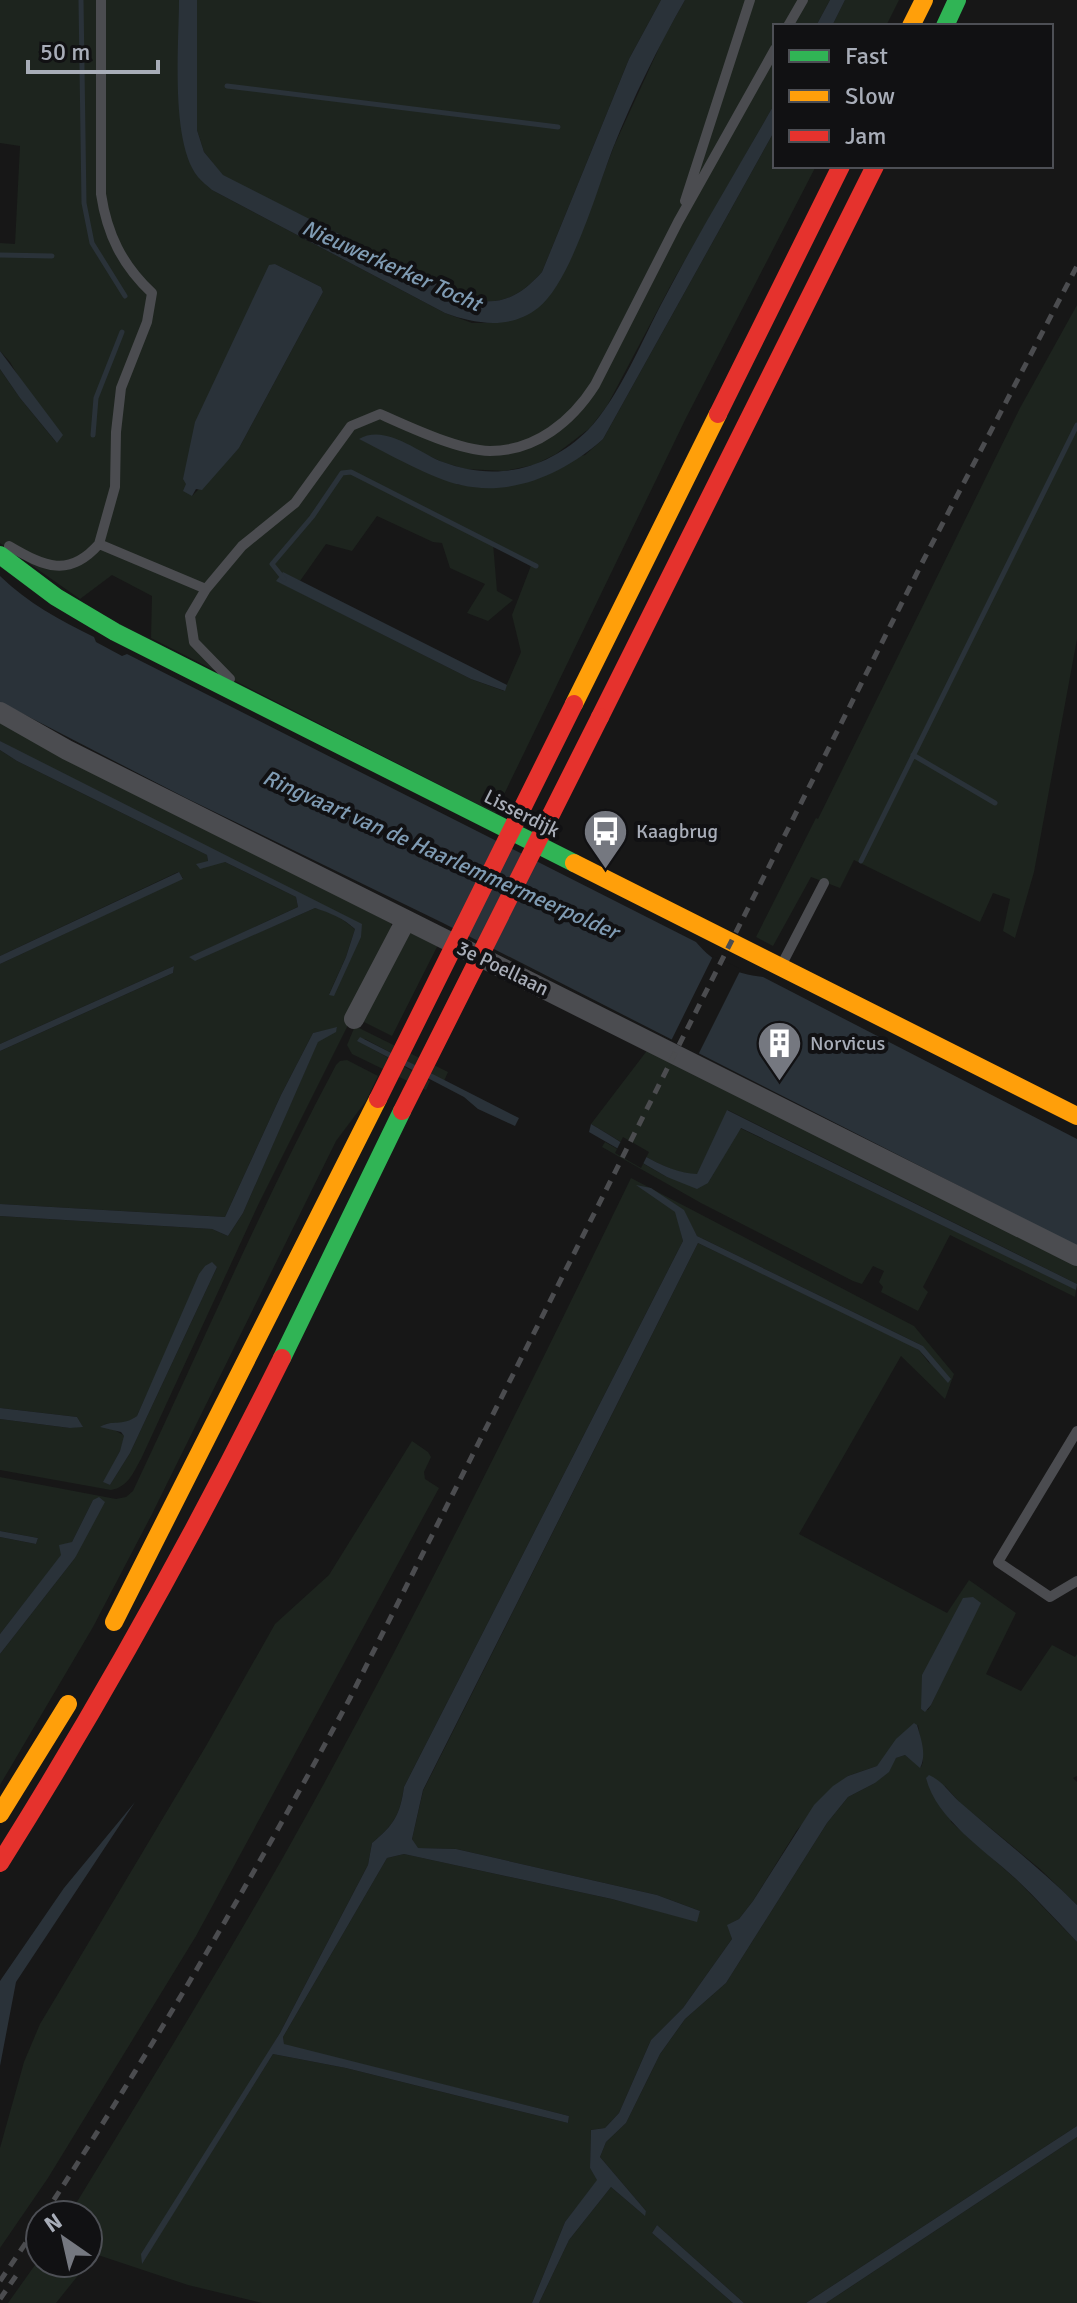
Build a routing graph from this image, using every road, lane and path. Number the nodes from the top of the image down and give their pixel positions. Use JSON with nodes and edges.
{"nodes":[{"id":1,"x":101,"y":0,"type":"edge"},
{"id":2,"x":750,"y":0,"type":"edge"},
{"id":3,"x":803,"y":0,"type":"edge"},
{"id":4,"x":924,"y":0,"type":"edge"},
{"id":5,"x":957,"y":0,"type":"edge"},
{"id":6,"x":789,"y":24,"type":"edge"},
{"id":7,"x":912,"y":24,"type":"edge"},
{"id":8,"x":946,"y":24,"type":"edge"},
{"id":9,"x":773,"y":53,"type":"edge"},
{"id":10,"x":840,"y":168,"type":"edge"},
{"id":11,"x":874,"y":168,"type":"edge"},
{"id":12,"x":678,"y":222,"type":"junction"},
{"id":13,"x":99,"y":544,"type":"junction"},
{"id":14,"x":0,"y":545,"type":"edge"},
{"id":15,"x":0,"y":555,"type":"edge"},
{"id":16,"x":206,"y":589,"type":"junction"},
{"id":17,"x":235,"y":695,"type":"junction"},
{"id":18,"x":0,"y":712,"type":"edge"},
{"id":19,"x":824,"y":883,"type":"dead end"},
{"id":20,"x":406,"y":920,"type":"junction"},
{"id":21,"x":780,"y":967,"type":"junction"},
{"id":22,"x":354,"y":1019,"type":"dead end"},
{"id":23,"x":1077,"y":1116,"type":"edge"},
{"id":24,"x":1077,"y":1256,"type":"edge"},
{"id":25,"x":1077,"y":1431,"type":"edge"},
{"id":26,"x":1077,"y":1581,"type":"edge"},
{"id":27,"x":105,"y":1638,"type":"dead end"},
{"id":28,"x":79,"y":1684,"type":"dead end"},
{"id":29,"x":0,"y":1814,"type":"edge"},
{"id":30,"x":0,"y":1863,"type":"edge"}],
"edges":[{"from":1,"to":13,"type":"lane"},
{"from":2,"to":12,"type":"lane"},
{"from":3,"to":6,"type":"lane"},
{"from":4,"to":7,"type":"main road"},
{"from":5,"to":8,"type":"main road"},
{"from":9,"to":12,"type":"lane"},
{"from":10,"to":27,"type":"main road","bridge":true},
{"from":11,"to":30,"type":"main road","bridge":true},
{"from":12,"to":16,"type":"lane"},
{"from":13,"to":14,"type":"lane"},
{"from":13,"to":16,"type":"lane"},
{"from":15,"to":17,"type":"main road","name":"Lisserdijk"},
{"from":16,"to":17,"type":"lane"},
{"from":17,"to":21,"type":"main road","name":"Lisserdijk"},
{"from":18,"to":20,"type":"street","name":"3e Poellaan"},
{"from":19,"to":21,"type":"lane"},
{"from":20,"to":22,"type":"street"},
{"from":20,"to":24,"type":"street","name":"3e Poellaan"},
{"from":21,"to":23,"type":"main road","name":"Lisserdijk"},
{"from":25,"to":26,"type":"lane"},
{"from":28,"to":29,"type":"main road"}]}
